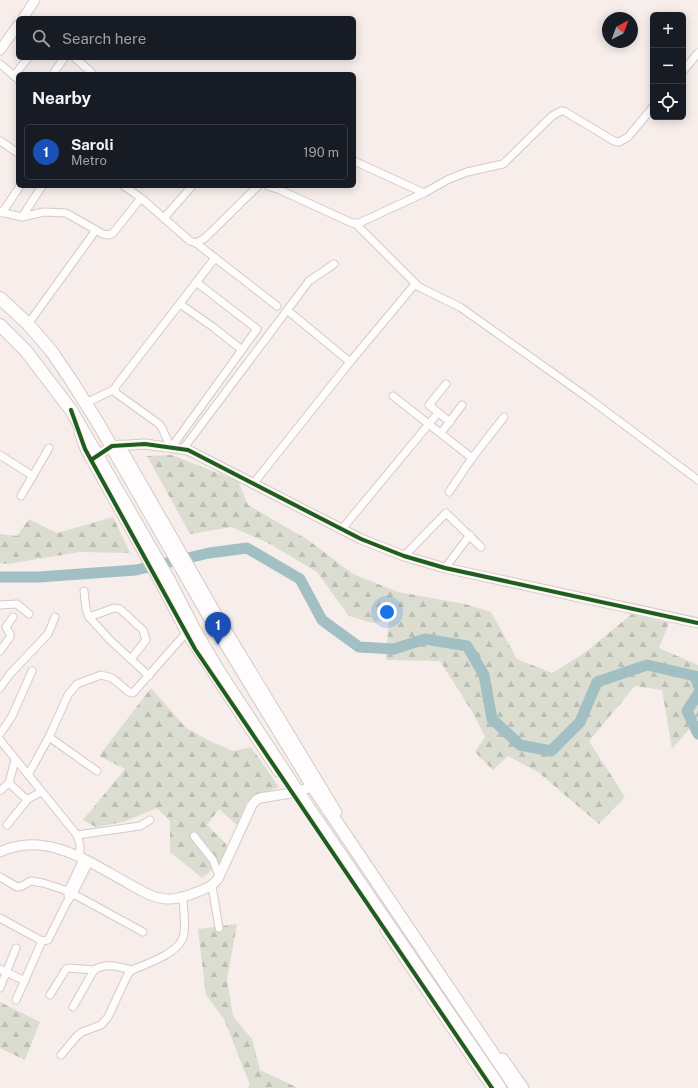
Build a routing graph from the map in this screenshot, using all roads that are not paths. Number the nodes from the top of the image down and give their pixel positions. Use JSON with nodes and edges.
{"nodes":[{"id":1,"x":35,"y":0,"type":"edge"},
{"id":2,"x":24,"y":16,"type":"edge"},
{"id":3,"x":16,"y":28,"type":"edge"},
{"id":4,"x":0,"y":50,"type":"edge"},
{"id":5,"x":698,"y":53,"type":"edge"},
{"id":6,"x":27,"y":60,"type":"edge"},
{"id":7,"x":63,"y":60,"type":"edge"},
{"id":8,"x":77,"y":60,"type":"edge"},
{"id":9,"x":0,"y":64,"type":"edge"},
{"id":10,"x":686,"y":67,"type":"edge"},
{"id":11,"x":19,"y":72,"type":"edge"},
{"id":12,"x":54,"y":72,"type":"edge"},
{"id":13,"x":91,"y":72,"type":"dead end"},
{"id":14,"x":16,"y":77,"type":"edge"},
{"id":15,"x":650,"y":111,"type":"edge"},
{"id":16,"x":0,"y":141,"type":"edge"},
{"id":17,"x":16,"y":152,"type":"edge"},
{"id":18,"x":356,"y":162,"type":"edge"},
{"id":19,"x":19,"y":188,"type":"edge"},
{"id":20,"x":41,"y":188,"type":"edge"},
{"id":21,"x":127,"y":188,"type":"edge"},
{"id":22,"x":190,"y":188,"type":"edge"},
{"id":23,"x":256,"y":188,"type":"edge"},
{"id":24,"x":274,"y":188,"type":"edge"},
{"id":25,"x":424,"y":193,"type":"junction"},
{"id":26,"x":141,"y":198,"type":"junction"},
{"id":27,"x":1,"y":213,"type":"edge"},
{"id":28,"x":22,"y":217,"type":"junction"},
{"id":29,"x":164,"y":218,"type":"junction"},
{"id":30,"x":358,"y":223,"type":"junction"},
{"id":31,"x":96,"y":230,"type":"junction"},
{"id":32,"x":196,"y":242,"type":"junction"},
{"id":33,"x":215,"y":258,"type":"junction"},
{"id":34,"x":334,"y":264,"type":"dead end"},
{"id":35,"x":196,"y":282,"type":"junction"},
{"id":36,"x":415,"y":284,"type":"junction"},
{"id":37,"x":0,"y":298,"type":"edge"},
{"id":38,"x":180,"y":304,"type":"junction"},
{"id":39,"x":277,"y":306,"type":"dead end"},
{"id":40,"x":287,"y":310,"type":"junction"},
{"id":41,"x":28,"y":324,"type":"junction"},
{"id":42,"x":0,"y":325,"type":"edge"},
{"id":43,"x":242,"y":350,"type":"junction"},
{"id":44,"x":350,"y":362,"type":"junction"},
{"id":45,"x":446,"y":384,"type":"dead end"},
{"id":46,"x":115,"y":390,"type":"junction"},
{"id":47,"x":393,"y":396,"type":"dead end"},
{"id":48,"x":86,"y":403,"type":"junction"},
{"id":49,"x":462,"y":405,"type":"dead end"},
{"id":50,"x":438,"y":413,"type":"junction"},
{"id":51,"x":504,"y":417,"type":"dead end"},
{"id":52,"x":450,"y":422,"type":"junction"},
{"id":53,"x":429,"y":424,"type":"junction"},
{"id":54,"x":441,"y":433,"type":"junction"},
{"id":55,"x":116,"y":446,"type":"junction"},
{"id":56,"x":49,"y":448,"type":"dead end"},
{"id":57,"x":172,"y":448,"type":"junction"},
{"id":58,"x":183,"y":450,"type":"junction"},
{"id":59,"x":0,"y":455,"type":"edge"},
{"id":60,"x":94,"y":457,"type":"junction"},
{"id":61,"x":472,"y":458,"type":"junction"},
{"id":62,"x":33,"y":476,"type":"junction"},
{"id":63,"x":698,"y":480,"type":"edge"},
{"id":64,"x":253,"y":484,"type":"junction"},
{"id":65,"x":450,"y":492,"type":"dead end"},
{"id":66,"x":21,"y":496,"type":"dead end"},
{"id":67,"x":342,"y":529,"type":"junction"},
{"id":68,"x":470,"y":535,"type":"junction"},
{"id":69,"x":481,"y":547,"type":"dead end"},
{"id":70,"x":404,"y":556,"type":"junction"},
{"id":71,"x":445,"y":568,"type":"junction"},
{"id":72,"x":164,"y":582,"type":"junction"},
{"id":73,"x":84,"y":591,"type":"dead end"},
{"id":74,"x":0,"y":605,"type":"edge"},
{"id":75,"x":29,"y":614,"type":"dead end"},
{"id":76,"x":12,"y":617,"type":"dead end"},
{"id":77,"x":55,"y":617,"type":"dead end"},
{"id":78,"x":90,"y":617,"type":"junction"},
{"id":79,"x":698,"y":623,"type":"edge"},
{"id":80,"x":186,"y":633,"type":"junction"},
{"id":81,"x":0,"y":651,"type":"edge"},
{"id":82,"x":131,"y":659,"type":"junction"},
{"id":83,"x":32,"y":671,"type":"dead end"},
{"id":84,"x":147,"y":678,"type":"junction"},
{"id":85,"x":1,"y":686,"type":"edge"},
{"id":86,"x":0,"y":734,"type":"edge"},
{"id":87,"x":48,"y":737,"type":"junction"},
{"id":88,"x":0,"y":740,"type":"edge"},
{"id":89,"x":15,"y":760,"type":"junction"},
{"id":90,"x":97,"y":770,"type":"dead end"},
{"id":91,"x":28,"y":776,"type":"junction"},
{"id":92,"x":9,"y":783,"type":"junction"},
{"id":93,"x":316,"y":785,"type":"junction"},
{"id":94,"x":0,"y":791,"type":"edge"},
{"id":95,"x":41,"y":792,"type":"junction"},
{"id":96,"x":295,"y":792,"type":"junction"},
{"id":97,"x":28,"y":798,"type":"junction"},
{"id":98,"x":150,"y":820,"type":"dead end"},
{"id":99,"x":7,"y":825,"type":"dead end"},
{"id":100,"x":77,"y":834,"type":"junction"},
{"id":101,"x":194,"y":836,"type":"dead end"},
{"id":102,"x":0,"y":852,"type":"edge"},
{"id":103,"x":84,"y":860,"type":"junction"},
{"id":104,"x":219,"y":876,"type":"junction"},
{"id":105,"x":0,"y":878,"type":"edge"},
{"id":106,"x":209,"y":888,"type":"junction"},
{"id":107,"x":71,"y":892,"type":"junction"},
{"id":108,"x":183,"y":897,"type":"junction"},
{"id":109,"x":0,"y":918,"type":"edge"},
{"id":110,"x":220,"y":928,"type":"dead end"},
{"id":111,"x":143,"y":932,"type":"dead end"},
{"id":112,"x":42,"y":941,"type":"junction"},
{"id":113,"x":16,"y":948,"type":"dead end"},
{"id":114,"x":3,"y":970,"type":"edge"},
{"id":115,"x":94,"y":970,"type":"junction"},
{"id":116,"x":132,"y":970,"type":"junction"},
{"id":117,"x":25,"y":981,"type":"junction"},
{"id":118,"x":0,"y":988,"type":"edge"},
{"id":119,"x":50,"y":995,"type":"dead end"},
{"id":120,"x":16,"y":1000,"type":"dead end"},
{"id":121,"x":73,"y":1006,"type":"dead end"},
{"id":122,"x":61,"y":1055,"type":"dead end"},
{"id":123,"x":492,"y":1088,"type":"edge"},
{"id":124,"x":500,"y":1088,"type":"edge"},
{"id":125,"x":516,"y":1088,"type":"edge"},
{"id":126,"x":524,"y":1088,"type":"edge"}],
"edges":[{"from":1,"to":2,"type":"street"},
{"from":3,"to":4,"type":"street"},
{"from":5,"to":10,"type":"street"},
{"from":6,"to":11,"type":"street"},
{"from":7,"to":12,"type":"street"},
{"from":8,"to":13,"type":"street"},
{"from":9,"to":14,"type":"street"},
{"from":15,"to":25,"type":"street"},
{"from":16,"to":17,"type":"street"},
{"from":18,"to":25,"type":"street"},
{"from":19,"to":27,"type":"street"},
{"from":20,"to":28,"type":"street"},
{"from":21,"to":26,"type":"street"},
{"from":22,"to":29,"type":"street"},
{"from":23,"to":32,"type":"street"},
{"from":24,"to":30,"type":"street"},
{"from":25,"to":30,"type":"street"},
{"from":26,"to":29,"type":"street"},
{"from":26,"to":31,"type":"street"},
{"from":27,"to":28,"type":"street"},
{"from":28,"to":31,"type":"street"},
{"from":29,"to":32,"type":"street"},
{"from":30,"to":36,"type":"street"},
{"from":31,"to":41,"type":"street"},
{"from":32,"to":33,"type":"street"},
{"from":33,"to":35,"type":"street"},
{"from":33,"to":39,"type":"street"},
{"from":34,"to":40,"type":"street"},
{"from":35,"to":38,"type":"street"},
{"from":35,"to":43,"type":"street"},
{"from":36,"to":44,"type":"street"},
{"from":36,"to":63,"type":"street"},
{"from":37,"to":41,"type":"highway"},
{"from":38,"to":43,"type":"street"},
{"from":38,"to":46,"type":"street"},
{"from":40,"to":44,"type":"street"},
{"from":40,"to":58,"type":"street"},
{"from":41,"to":48,"type":"highway"},
{"from":42,"to":60,"type":"highway"},
{"from":43,"to":57,"type":"street"},
{"from":44,"to":64,"type":"street"},
{"from":45,"to":50,"type":"street"},
{"from":46,"to":48,"type":"street"},
{"from":46,"to":57,"type":"street"},
{"from":47,"to":53,"type":"street"},
{"from":48,"to":55,"type":"highway"},
{"from":49,"to":52,"type":"street"},
{"from":50,"to":52,"type":"street"},
{"from":50,"to":53,"type":"street"},
{"from":51,"to":61,"type":"street"},
{"from":52,"to":54,"type":"street"},
{"from":53,"to":54,"type":"street"},
{"from":53,"to":67,"type":"street"},
{"from":54,"to":61,"type":"street"},
{"from":55,"to":57,"type":"street"},
{"from":55,"to":60,"type":"street"},
{"from":55,"to":93,"type":"highway"},
{"from":56,"to":62,"type":"street"},
{"from":57,"to":58,"type":"street"},
{"from":58,"to":64,"type":"street"},
{"from":59,"to":62,"type":"street"},
{"from":60,"to":72,"type":"highway"},
{"from":61,"to":65,"type":"street"},
{"from":62,"to":66,"type":"street"},
{"from":64,"to":67,"type":"street"},
{"from":67,"to":70,"type":"street"},
{"from":68,"to":69,"type":"street"},
{"from":68,"to":70,"type":"street"},
{"from":68,"to":71,"type":"street"},
{"from":70,"to":71,"type":"street"},
{"from":71,"to":79,"type":"street"},
{"from":72,"to":80,"type":"street"},
{"from":72,"to":96,"type":"highway"},
{"from":73,"to":78,"type":"street"},
{"from":74,"to":75,"type":"street"},
{"from":76,"to":81,"type":"street"},
{"from":77,"to":85,"type":"street"},
{"from":78,"to":82,"type":"street"},
{"from":78,"to":82,"type":"street"},
{"from":80,"to":84,"type":"street"},
{"from":80,"to":96,"type":"street"},
{"from":82,"to":84,"type":"street"},
{"from":83,"to":86,"type":"street"},
{"from":84,"to":87,"type":"street"},
{"from":87,"to":90,"type":"street"},
{"from":87,"to":91,"type":"street"},
{"from":88,"to":89,"type":"street"},
{"from":89,"to":91,"type":"street"},
{"from":89,"to":92,"type":"street"},
{"from":91,"to":95,"type":"street"},
{"from":92,"to":94,"type":"street"},
{"from":92,"to":97,"type":"street"},
{"from":93,"to":96,"type":"street"},
{"from":93,"to":125,"type":"highway"},
{"from":93,"to":126,"type":"street"},
{"from":95,"to":97,"type":"street"},
{"from":95,"to":100,"type":"street"},
{"from":96,"to":104,"type":"street"},
{"from":96,"to":123,"type":"street"},
{"from":96,"to":124,"type":"highway"},
{"from":97,"to":99,"type":"street"},
{"from":98,"to":100,"type":"street"},
{"from":100,"to":103,"type":"street"},
{"from":101,"to":104,"type":"street"},
{"from":102,"to":103,"type":"street"},
{"from":103,"to":107,"type":"street"},
{"from":103,"to":108,"type":"street"},
{"from":104,"to":106,"type":"street"},
{"from":105,"to":107,"type":"street"},
{"from":106,"to":108,"type":"street"},
{"from":106,"to":110,"type":"street"},
{"from":107,"to":111,"type":"street"},
{"from":107,"to":112,"type":"street"},
{"from":108,"to":116,"type":"street"},
{"from":109,"to":112,"type":"street"},
{"from":112,"to":117,"type":"street"},
{"from":113,"to":114,"type":"street"},
{"from":114,"to":117,"type":"street"},
{"from":114,"to":118,"type":"street"},
{"from":115,"to":116,"type":"street"},
{"from":115,"to":119,"type":"street"},
{"from":115,"to":121,"type":"street"},
{"from":116,"to":122,"type":"street"},
{"from":117,"to":120,"type":"street"}]}
